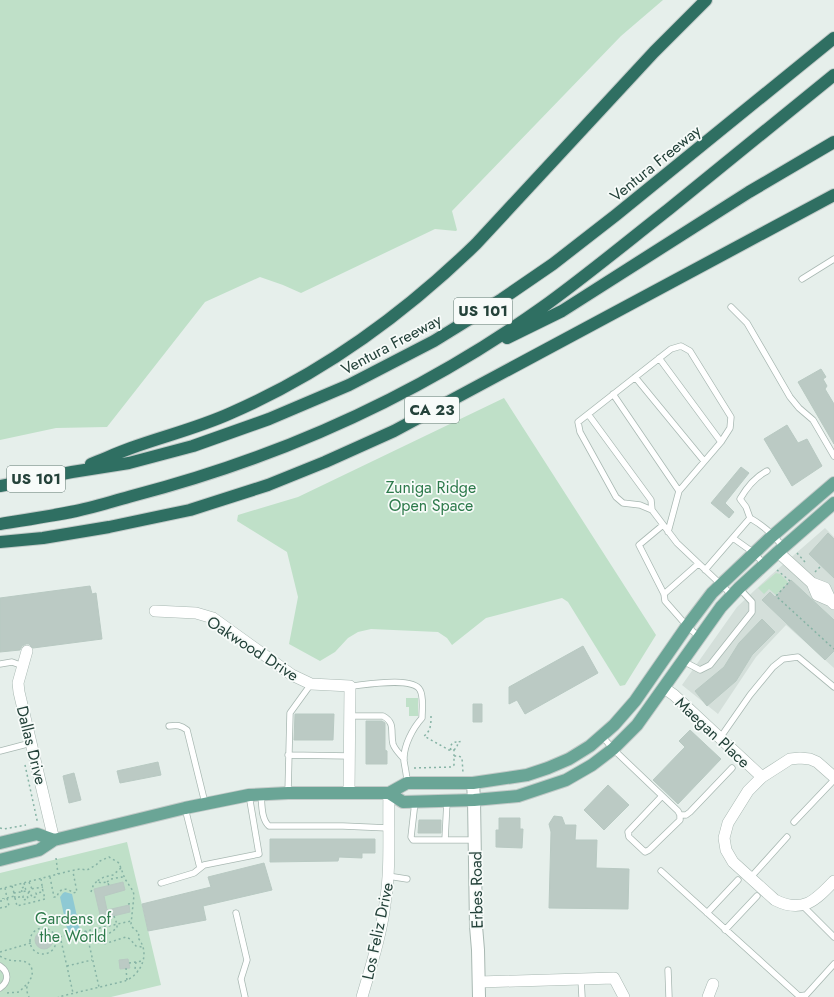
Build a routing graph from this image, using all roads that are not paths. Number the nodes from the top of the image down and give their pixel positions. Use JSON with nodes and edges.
{"nodes":[{"id":1,"x":706,"y":0,"type":"edge"},
{"id":2,"x":834,"y":38,"type":"edge"},
{"id":3,"x":834,"y":75,"type":"edge"},
{"id":4,"x":834,"y":142,"type":"edge"},
{"id":5,"x":834,"y":195,"type":"edge"},
{"id":6,"x":834,"y":259,"type":"edge"},
{"id":7,"x":802,"y":279,"type":"dead end"},
{"id":8,"x":731,"y":307,"type":"dead end"},
{"id":9,"x":474,"y":352,"type":"junction"},
{"id":10,"x":659,"y":358,"type":"junction"},
{"id":11,"x":635,"y":377,"type":"junction"},
{"id":12,"x":613,"y":394,"type":"junction"},
{"id":13,"x":588,"y":414,"type":"junction"},
{"id":14,"x":721,"y":442,"type":"junction"},
{"id":15,"x":834,"y":456,"type":"edge"},
{"id":16,"x":704,"y":461,"type":"junction"},
{"id":17,"x":768,"y":471,"type":"dead end"},
{"id":18,"x":72,"y":472,"type":"junction"},
{"id":19,"x":834,"y":483,"type":"edge"},
{"id":20,"x":0,"y":486,"type":"edge"},
{"id":21,"x":679,"y":491,"type":"junction"},
{"id":22,"x":834,"y":503,"type":"edge"},
{"id":23,"x":652,"y":510,"type":"junction"},
{"id":24,"x":750,"y":518,"type":"junction"},
{"id":25,"x":0,"y":524,"type":"edge"},
{"id":26,"x":663,"y":525,"type":"junction"},
{"id":27,"x":668,"y":532,"type":"junction"},
{"id":28,"x":774,"y":535,"type":"junction"},
{"id":29,"x":733,"y":538,"type":"junction"},
{"id":30,"x":0,"y":542,"type":"edge"},
{"id":31,"x":781,"y":549,"type":"junction"},
{"id":32,"x":754,"y":553,"type":"junction"},
{"id":33,"x":698,"y":564,"type":"junction"},
{"id":34,"x":765,"y":564,"type":"junction"},
{"id":35,"x":705,"y":570,"type":"junction"},
{"id":36,"x":721,"y":584,"type":"junction"},
{"id":37,"x":735,"y":592,"type":"junction"},
{"id":38,"x":664,"y":594,"type":"junction"},
{"id":39,"x":832,"y":602,"type":"edge"},
{"id":40,"x":155,"y":611,"type":"dead end"},
{"id":41,"x":687,"y":626,"type":"junction"},
{"id":42,"x":699,"y":636,"type":"junction"},
{"id":43,"x":27,"y":651,"type":"dead end"},
{"id":44,"x":682,"y":661,"type":"junction"},
{"id":45,"x":0,"y":664,"type":"edge"},
{"id":46,"x":23,"y":666,"type":"junction"},
{"id":47,"x":311,"y":684,"type":"junction"},
{"id":48,"x":350,"y":686,"type":"junction"},
{"id":49,"x":834,"y":686,"type":"edge"},
{"id":50,"x":664,"y":688,"type":"junction"},
{"id":51,"x":350,"y":716,"type":"junction"},
{"id":52,"x":169,"y":726,"type":"dead end"},
{"id":53,"x":602,"y":736,"type":"junction"},
{"id":54,"x":720,"y":738,"type":"junction"},
{"id":55,"x":31,"y":743,"type":"junction"},
{"id":56,"x":613,"y":749,"type":"junction"},
{"id":57,"x":0,"y":751,"type":"edge"},
{"id":58,"x":288,"y":755,"type":"junction"},
{"id":59,"x":350,"y":756,"type":"junction"},
{"id":60,"x":404,"y":759,"type":"junction"},
{"id":61,"x":732,"y":768,"type":"dead end"},
{"id":62,"x":762,"y":777,"type":"junction"},
{"id":63,"x":834,"y":777,"type":"edge"},
{"id":64,"x":834,"y":780,"type":"edge"},
{"id":65,"x":407,"y":783,"type":"junction"},
{"id":66,"x":473,"y":783,"type":"junction"},
{"id":67,"x":288,"y":793,"type":"junction"},
{"id":68,"x":349,"y":793,"type":"junction"},
{"id":69,"x":389,"y":793,"type":"junction"},
{"id":70,"x":255,"y":795,"type":"junction"},
{"id":71,"x":662,"y":796,"type":"junction"},
{"id":72,"x":474,"y":800,"type":"junction"},
{"id":73,"x":447,"y":801,"type":"junction"},
{"id":74,"x":415,"y":802,"type":"junction"},
{"id":75,"x":204,"y":803,"type":"junction"},
{"id":76,"x":185,"y":808,"type":"junction"},
{"id":77,"x":680,"y":815,"type":"junction"},
{"id":78,"x":794,"y":822,"type":"dead end"},
{"id":79,"x":388,"y":828,"type":"junction"},
{"id":80,"x":787,"y":837,"type":"dead end"},
{"id":81,"x":54,"y":840,"type":"junction"},
{"id":82,"x":445,"y":840,"type":"junction"},
{"id":83,"x":475,"y":840,"type":"junction"},
{"id":84,"x":0,"y":843,"type":"edge"},
{"id":85,"x":0,"y":860,"type":"edge"},
{"id":86,"x":200,"y":868,"type":"junction"},
{"id":87,"x":661,"y":871,"type":"dead end"},
{"id":88,"x":388,"y":876,"type":"junction"},
{"id":89,"x":751,"y":877,"type":"junction"},
{"id":90,"x":407,"y":878,"type":"dead end"},
{"id":91,"x":738,"y":880,"type":"dead end"},
{"id":92,"x":834,"y":880,"type":"edge"},
{"id":93,"x":161,"y":883,"type":"dead end"},
{"id":94,"x":757,"y":896,"type":"dead end"},
{"id":95,"x":802,"y":905,"type":"junction"},
{"id":96,"x":236,"y":913,"type":"dead end"},
{"id":97,"x":707,"y":913,"type":"junction"},
{"id":98,"x":725,"y":930,"type":"junction"},
{"id":99,"x":834,"y":937,"type":"edge"},
{"id":100,"x":834,"y":964,"type":"edge"},
{"id":101,"x":0,"y":966,"type":"edge"},
{"id":102,"x":668,"y":970,"type":"dead end"},
{"id":103,"x":581,"y":979,"type":"junction"},
{"id":104,"x":479,"y":982,"type":"junction"},
{"id":105,"x":713,"y":984,"type":"dead end"},
{"id":106,"x":0,"y":988,"type":"edge"},
{"id":107,"x":246,"y":997,"type":"edge"},
{"id":108,"x":362,"y":997,"type":"edge"},
{"id":109,"x":479,"y":997,"type":"edge"},
{"id":110,"x":582,"y":997,"type":"edge"},
{"id":111,"x":624,"y":997,"type":"edge"},
{"id":112,"x":669,"y":997,"type":"edge"},
{"id":113,"x":708,"y":997,"type":"edge"}],
"edges":[{"from":1,"to":18,"type":"highway"},
{"from":2,"to":18,"type":"highway","name":"Ventura Freeway","number":"US 101"},
{"from":3,"to":9,"type":"highway","number":"US 101"},
{"from":4,"to":9,"type":"highway"},
{"from":5,"to":30,"type":"highway","number":"CA 23"},
{"from":6,"to":7,"type":"lane"},
{"from":8,"to":15,"type":"lane"},
{"from":9,"to":25,"type":"highway","number":"US 101"},
{"from":10,"to":11,"type":"lane"},
{"from":10,"to":14,"type":"lane"},
{"from":10,"to":14,"type":"lane"},
{"from":11,"to":12,"type":"lane"},
{"from":11,"to":16,"type":"lane"},
{"from":12,"to":13,"type":"lane"},
{"from":12,"to":21,"type":"lane"},
{"from":13,"to":23,"type":"lane"},
{"from":13,"to":23,"type":"lane"},
{"from":14,"to":16,"type":"lane"},
{"from":16,"to":21,"type":"lane"},
{"from":17,"to":24,"type":"lane"},
{"from":18,"to":20,"type":"highway","name":"Ventura Freeway","number":"US 101"},
{"from":19,"to":28,"type":"main road"},
{"from":21,"to":27,"type":"lane"},
{"from":22,"to":31,"type":"main road"},
{"from":23,"to":26,"type":"lane"},
{"from":24,"to":28,"type":"lane"},
{"from":24,"to":29,"type":"lane"},
{"from":26,"to":27,"type":"lane"},
{"from":26,"to":38,"type":"lane"},
{"from":27,"to":33,"type":"lane"},
{"from":28,"to":31,"type":"lane"},
{"from":28,"to":32,"type":"main road"},
{"from":29,"to":32,"type":"lane"},
{"from":29,"to":35,"type":"lane"},
{"from":31,"to":34,"type":"main road"},
{"from":31,"to":39,"type":"street"},
{"from":32,"to":34,"type":"lane"},
{"from":32,"to":36,"type":"main road"},
{"from":33,"to":35,"type":"lane"},
{"from":33,"to":38,"type":"lane"},
{"from":34,"to":37,"type":"main road"},
{"from":35,"to":36,"type":"lane"},
{"from":36,"to":37,"type":"lane"},
{"from":36,"to":41,"type":"main road"},
{"from":37,"to":42,"type":"main road"},
{"from":37,"to":44,"type":"lane"},
{"from":38,"to":41,"type":"lane"},
{"from":40,"to":47,"type":"street","name":"Oakwood Drive"},
{"from":41,"to":42,"type":"lane"},
{"from":41,"to":53,"type":"main road"},
{"from":42,"to":44,"type":"main road"},
{"from":43,"to":46,"type":"street","name":"Dallas Drive"},
{"from":44,"to":50,"type":"main road"},
{"from":45,"to":46,"type":"lane"},
{"from":46,"to":55,"type":"street","name":"Dallas Drive"},
{"from":47,"to":48,"type":"street","name":"Oakwood Drive"},
{"from":47,"to":58,"type":"lane"},
{"from":48,"to":51,"type":"street"},
{"from":48,"to":60,"type":"lane"},
{"from":49,"to":54,"type":"lane"},
{"from":50,"to":54,"type":"street","name":"Maegan Place"},
{"from":50,"to":56,"type":"main road"},
{"from":51,"to":59,"type":"street"},
{"from":51,"to":60,"type":"lane"},
{"from":52,"to":75,"type":"lane"},
{"from":53,"to":56,"type":"lane"},
{"from":53,"to":66,"type":"main road"},
{"from":54,"to":62,"type":"street","name":"Maegan Place"},
{"from":55,"to":57,"type":"lane"},
{"from":55,"to":81,"type":"street","name":"Dallas Drive"},
{"from":56,"to":71,"type":"lane"},
{"from":56,"to":72,"type":"main road"},
{"from":58,"to":59,"type":"lane"},
{"from":58,"to":67,"type":"lane"},
{"from":59,"to":68,"type":"street"},
{"from":60,"to":65,"type":"lane"},
{"from":61,"to":77,"type":"lane"},
{"from":62,"to":63,"type":"street","name":"Maegan Place"},
{"from":62,"to":89,"type":"street","name":"Maegan Place"},
{"from":64,"to":78,"type":"lane"},
{"from":65,"to":66,"type":"main road"},
{"from":65,"to":69,"type":"main road"},
{"from":66,"to":72,"type":"street","name":"Erbes Road"},
{"from":67,"to":68,"type":"main road"},
{"from":67,"to":70,"type":"main road"},
{"from":68,"to":69,"type":"main road"},
{"from":69,"to":74,"type":"main road"},
{"from":69,"to":79,"type":"street","name":"Los Feliz Drive"},
{"from":70,"to":75,"type":"main road"},
{"from":70,"to":79,"type":"lane"},
{"from":70,"to":86,"type":"lane"},
{"from":71,"to":77,"type":"lane"},
{"from":71,"to":77,"type":"lane"},
{"from":72,"to":73,"type":"main road"},
{"from":72,"to":83,"type":"street","name":"Erbes Road"},
{"from":73,"to":74,"type":"main road"},
{"from":73,"to":82,"type":"lane"},
{"from":74,"to":82,"type":"lane"},
{"from":75,"to":76,"type":"main road"},
{"from":76,"to":81,"type":"main road"},
{"from":76,"to":86,"type":"lane"},
{"from":79,"to":88,"type":"street","name":"Los Feliz Drive"},
{"from":80,"to":89,"type":"lane"},
{"from":81,"to":84,"type":"main road"},
{"from":81,"to":85,"type":"main road"},
{"from":82,"to":83,"type":"lane"},
{"from":83,"to":104,"type":"street","name":"Erbes Road"},
{"from":86,"to":93,"type":"lane"},
{"from":87,"to":97,"type":"lane"},
{"from":88,"to":90,"type":"lane"},
{"from":88,"to":108,"type":"street","name":"Los Feliz Drive"},
{"from":89,"to":95,"type":"street","name":"Maegan Place"},
{"from":91,"to":97,"type":"lane"},
{"from":92,"to":95,"type":"street"},
{"from":94,"to":98,"type":"lane"},
{"from":95,"to":99,"type":"lane"},
{"from":96,"to":107,"type":"lane"},
{"from":97,"to":98,"type":"lane"},
{"from":98,"to":100,"type":"lane"},
{"from":101,"to":106,"type":"lane"},
{"from":102,"to":112,"type":"lane"},
{"from":103,"to":104,"type":"street"},
{"from":103,"to":110,"type":"lane"},
{"from":103,"to":111,"type":"street"},
{"from":104,"to":109,"type":"street","name":"Erbes Road"},
{"from":105,"to":113,"type":"street"}]}
